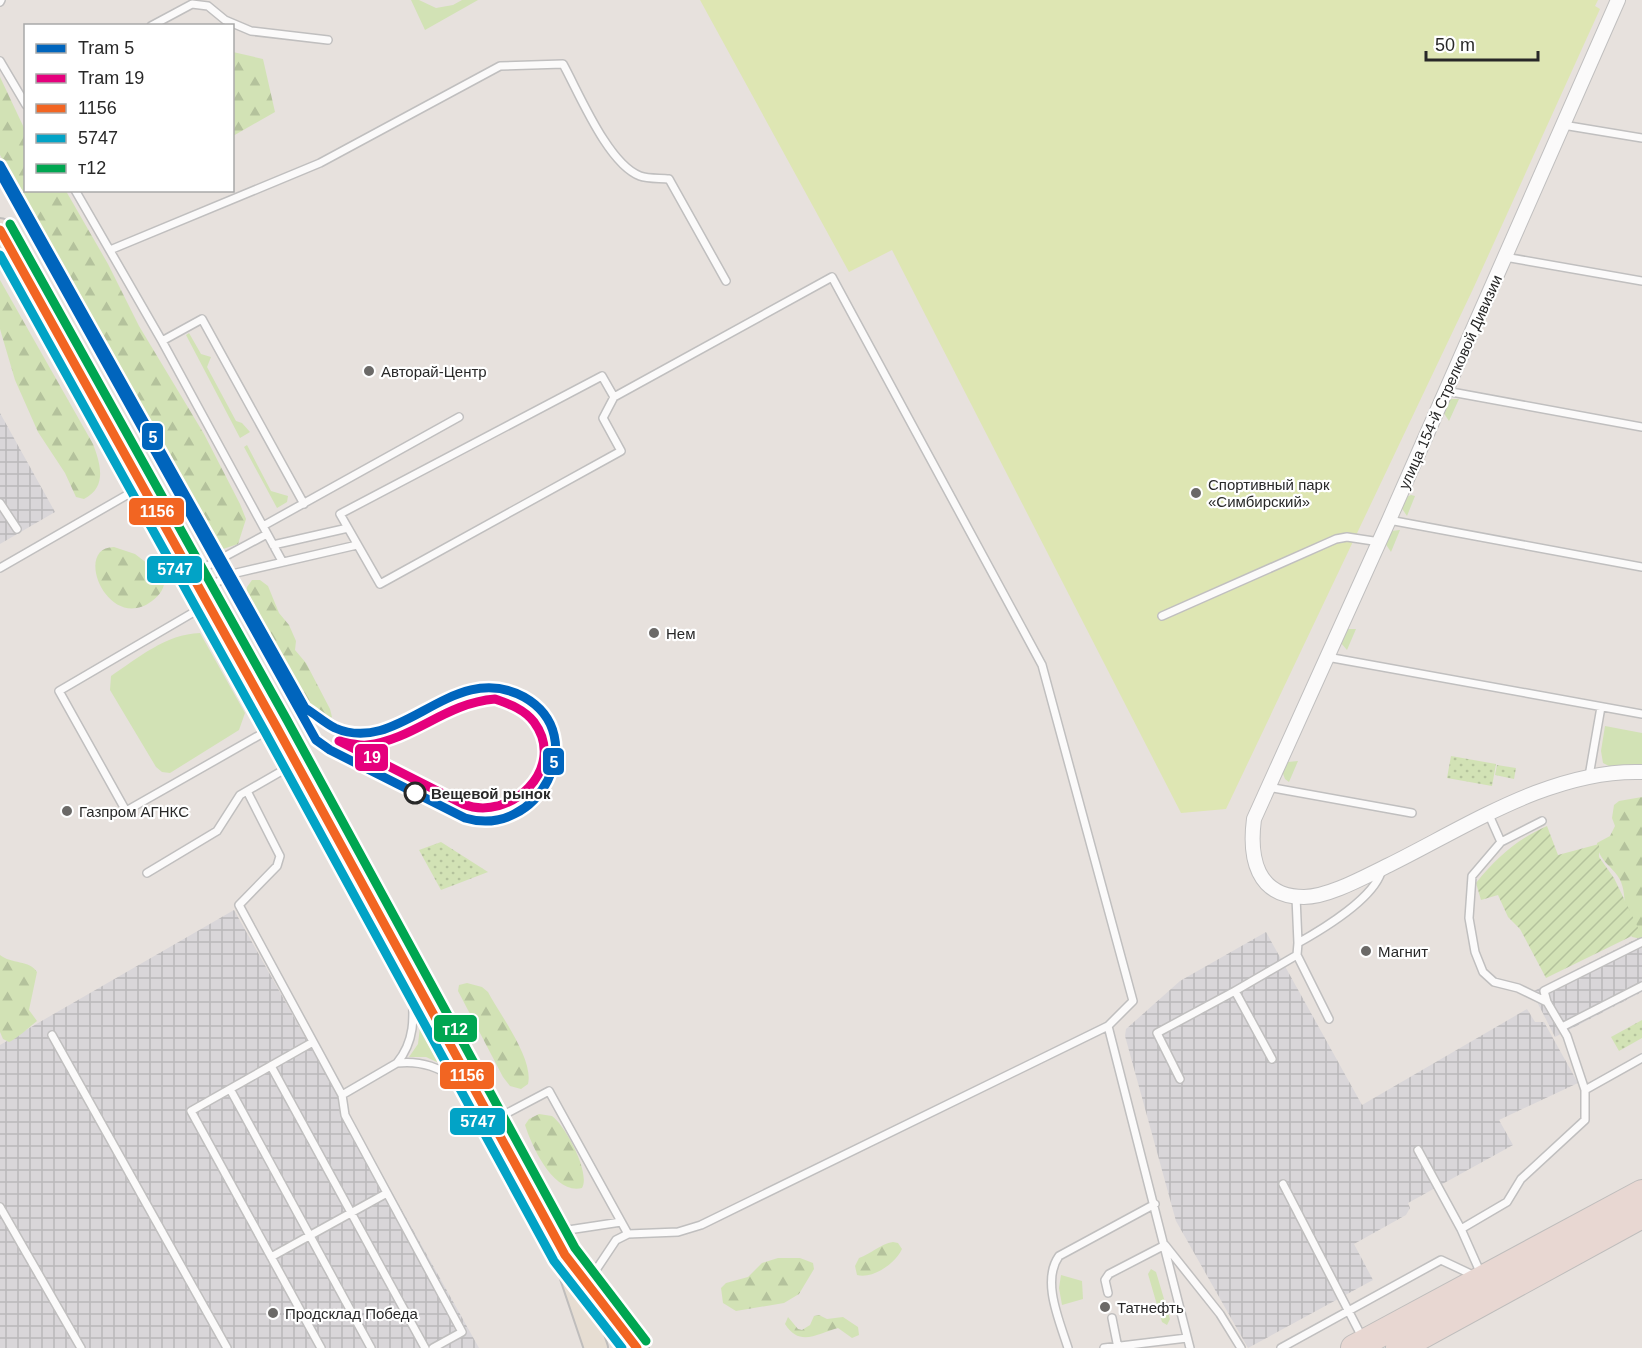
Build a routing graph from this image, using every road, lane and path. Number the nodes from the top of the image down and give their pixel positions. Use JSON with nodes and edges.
{"nodes":[{"id":1,"x":1618,"y":0,"type":"edge"},
{"id":2,"x":155,"y":24,"type":"edge"},
{"id":3,"x":328,"y":40,"type":"dead end"},
{"id":4,"x":0,"y":61,"type":"edge"},
{"id":5,"x":24,"y":102,"type":"edge"},
{"id":6,"x":1563,"y":125,"type":"junction"},
{"id":7,"x":1642,"y":138,"type":"edge"},
{"id":8,"x":76,"y":192,"type":"edge"},
{"id":9,"x":0,"y":230,"type":"edge"},
{"id":10,"x":110,"y":250,"type":"junction"},
{"id":11,"x":1505,"y":257,"type":"junction"},
{"id":12,"x":726,"y":281,"type":"dead end"},
{"id":13,"x":1642,"y":281,"type":"edge"},
{"id":14,"x":162,"y":341,"type":"junction"},
{"id":15,"x":1446,"y":391,"type":"junction"},
{"id":16,"x":614,"y":398,"type":"junction"},
{"id":17,"x":459,"y":417,"type":"dead end"},
{"id":18,"x":1642,"y":427,"type":"edge"},
{"id":19,"x":141,"y":487,"type":"junction"},
{"id":20,"x":0,"y":503,"type":"edge"},
{"id":21,"x":304,"y":504,"type":"junction"},
{"id":22,"x":1389,"y":520,"type":"junction"},
{"id":23,"x":263,"y":526,"type":"junction"},
{"id":24,"x":348,"y":528,"type":"junction"},
{"id":25,"x":17,"y":529,"type":"dead end"},
{"id":26,"x":267,"y":534,"type":"junction"},
{"id":27,"x":1380,"y":542,"type":"junction"},
{"id":28,"x":273,"y":544,"type":"junction"},
{"id":29,"x":357,"y":545,"type":"junction"},
{"id":30,"x":282,"y":561,"type":"junction"},
{"id":31,"x":0,"y":567,"type":"edge"},
{"id":32,"x":1642,"y":567,"type":"edge"},
{"id":33,"x":200,"y":590,"type":"junction"},
{"id":34,"x":1162,"y":616,"type":"dead end"},
{"id":35,"x":1327,"y":657,"type":"junction"},
{"id":36,"x":1601,"y":707,"type":"junction"},
{"id":37,"x":1642,"y":714,"type":"edge"},
{"id":38,"x":276,"y":726,"type":"junction"},
{"id":39,"x":296,"y":763,"type":"junction"},
{"id":40,"x":1642,"y":772,"type":"edge"},
{"id":41,"x":1589,"y":776,"type":"junction"},
{"id":42,"x":1268,"y":787,"type":"junction"},
{"id":43,"x":247,"y":791,"type":"junction"},
{"id":44,"x":1412,"y":813,"type":"dead end"},
{"id":45,"x":1489,"y":815,"type":"junction"},
{"id":46,"x":1542,"y":821,"type":"dead end"},
{"id":47,"x":1502,"y":842,"type":"junction"},
{"id":48,"x":1382,"y":869,"type":"junction"},
{"id":49,"x":147,"y":873,"type":"dead end"},
{"id":50,"x":1296,"y":897,"type":"junction"},
{"id":51,"x":1642,"y":942,"type":"edge"},
{"id":52,"x":1298,"y":943,"type":"junction"},
{"id":53,"x":1297,"y":955,"type":"junction"},
{"id":54,"x":410,"y":971,"type":"junction"},
{"id":55,"x":1642,"y":986,"type":"edge"},
{"id":56,"x":1235,"y":990,"type":"junction"},
{"id":57,"x":1547,"y":1002,"type":"junction"},
{"id":58,"x":1329,"y":1018,"type":"dead end"},
{"id":59,"x":1108,"y":1026,"type":"junction"},
{"id":60,"x":1562,"y":1027,"type":"junction"},
{"id":61,"x":52,"y":1035,"type":"dead end"},
{"id":62,"x":313,"y":1042,"type":"junction"},
{"id":63,"x":1642,"y":1058,"type":"edge"},
{"id":64,"x":1272,"y":1059,"type":"dead end"},
{"id":65,"x":397,"y":1063,"type":"junction"},
{"id":66,"x":271,"y":1066,"type":"junction"},
{"id":67,"x":1180,"y":1079,"type":"dead end"},
{"id":68,"x":230,"y":1089,"type":"junction"},
{"id":69,"x":1585,"y":1090,"type":"junction"},
{"id":70,"x":476,"y":1092,"type":"junction"},
{"id":71,"x":342,"y":1095,"type":"junction"},
{"id":72,"x":492,"y":1121,"type":"junction"},
{"id":73,"x":1418,"y":1150,"type":"dead end"},
{"id":74,"x":1283,"y":1184,"type":"dead end"},
{"id":75,"x":387,"y":1193,"type":"junction"},
{"id":76,"x":1642,"y":1193,"type":"edge"},
{"id":77,"x":1155,"y":1204,"type":"junction"},
{"id":78,"x":0,"y":1207,"type":"edge"},
{"id":79,"x":351,"y":1213,"type":"junction"},
{"id":80,"x":1642,"y":1215,"type":"edge"},
{"id":81,"x":621,"y":1222,"type":"junction"},
{"id":82,"x":1461,"y":1229,"type":"junction"},
{"id":83,"x":552,"y":1232,"type":"junction"},
{"id":84,"x":628,"y":1234,"type":"junction"},
{"id":85,"x":310,"y":1236,"type":"junction"},
{"id":86,"x":1165,"y":1245,"type":"junction"},
{"id":87,"x":565,"y":1256,"type":"junction"},
{"id":88,"x":271,"y":1257,"type":"junction"},
{"id":89,"x":587,"y":1283,"type":"junction"},
{"id":90,"x":1488,"y":1288,"type":"junction"},
{"id":91,"x":1108,"y":1293,"type":"dead end"},
{"id":92,"x":1348,"y":1312,"type":"junction"},
{"id":93,"x":1112,"y":1318,"type":"dead end"},
{"id":94,"x":1187,"y":1338,"type":"junction"},
{"id":95,"x":1359,"y":1345,"type":"edge"},
{"id":96,"x":1118,"y":1347,"type":"edge"},
{"id":97,"x":81,"y":1348,"type":"edge"},
{"id":98,"x":227,"y":1348,"type":"edge"},
{"id":99,"x":321,"y":1348,"type":"edge"},
{"id":100,"x":371,"y":1348,"type":"edge"},
{"id":101,"x":426,"y":1348,"type":"edge"},
{"id":102,"x":433,"y":1348,"type":"edge"},
{"id":103,"x":596,"y":1348,"type":"edge"},
{"id":104,"x":637,"y":1348,"type":"edge"},
{"id":105,"x":1068,"y":1348,"type":"edge"},
{"id":106,"x":1104,"y":1348,"type":"edge"},
{"id":107,"x":1190,"y":1348,"type":"edge"},
{"id":108,"x":1241,"y":1348,"type":"edge"},
{"id":109,"x":1281,"y":1348,"type":"edge"},
{"id":110,"x":1399,"y":1348,"type":"edge"}],
"edges":[{"from":1,"to":6,"type":"street","name":"улица 154-й Стрелковой Дивизии"},
{"from":2,"to":3,"type":"lane"},
{"from":4,"to":5,"type":"lane"},
{"from":6,"to":7,"type":"lane"},
{"from":6,"to":11,"type":"street","name":"улица 154-й Стрелковой Дивизии"},
{"from":8,"to":10,"type":"lane"},
{"from":9,"to":19,"type":"main road"},
{"from":10,"to":12,"type":"lane"},
{"from":10,"to":14,"type":"lane"},
{"from":11,"to":13,"type":"lane"},
{"from":11,"to":15,"type":"street","name":"улица 154-й Стрелковой Дивизии"},
{"from":14,"to":21,"type":"lane"},
{"from":14,"to":23,"type":"lane"},
{"from":15,"to":18,"type":"lane"},
{"from":15,"to":22,"type":"street","name":"улица 154-й Стрелковой Дивизии"},
{"from":16,"to":24,"type":"lane"},
{"from":16,"to":29,"type":"lane"},
{"from":16,"to":59,"type":"lane"},
{"from":17,"to":21,"type":"lane"},
{"from":19,"to":31,"type":"lane"},
{"from":19,"to":33,"type":"main road"},
{"from":20,"to":25,"type":"lane"},
{"from":21,"to":23,"type":"lane"},
{"from":22,"to":27,"type":"street","name":"улица 154-й Стрелковой Дивизии"},
{"from":22,"to":32,"type":"lane"},
{"from":23,"to":26,"type":"lane"},
{"from":24,"to":28,"type":"lane"},
{"from":24,"to":29,"type":"lane"},
{"from":26,"to":28,"type":"lane"},
{"from":26,"to":33,"type":"lane"},
{"from":27,"to":34,"type":"lane"},
{"from":27,"to":35,"type":"street","name":"улица 154-й Стрелковой Дивизии"},
{"from":28,"to":30,"type":"lane"},
{"from":29,"to":30,"type":"lane"},
{"from":30,"to":33,"type":"lane"},
{"from":33,"to":38,"type":"main road"},
{"from":33,"to":38,"type":"lane"},
{"from":35,"to":36,"type":"lane"},
{"from":35,"to":42,"type":"street","name":"улица 154-й Стрелковой Дивизии"},
{"from":36,"to":37,"type":"lane"},
{"from":36,"to":41,"type":"lane"},
{"from":38,"to":39,"type":"main road"},
{"from":39,"to":43,"type":"lane"},
{"from":39,"to":54,"type":"main road"},
{"from":40,"to":41,"type":"street"},
{"from":41,"to":45,"type":"street"},
{"from":42,"to":44,"type":"lane"},
{"from":42,"to":50,"type":"street","name":"улица 154-й Стрелковой Дивизии"},
{"from":43,"to":49,"type":"lane"},
{"from":43,"to":62,"type":"lane"},
{"from":45,"to":47,"type":"lane"},
{"from":45,"to":48,"type":"street"},
{"from":46,"to":47,"type":"lane"},
{"from":47,"to":57,"type":"lane"},
{"from":48,"to":50,"type":"street"},
{"from":48,"to":52,"type":"lane"},
{"from":50,"to":52,"type":"lane"},
{"from":51,"to":57,"type":"lane"},
{"from":52,"to":53,"type":"lane"},
{"from":53,"to":56,"type":"lane"},
{"from":53,"to":58,"type":"lane"},
{"from":54,"to":65,"type":"lane"},
{"from":54,"to":70,"type":"main road"},
{"from":55,"to":60,"type":"lane"},
{"from":56,"to":64,"type":"lane"},
{"from":56,"to":67,"type":"lane"},
{"from":57,"to":60,"type":"lane"},
{"from":59,"to":77,"type":"lane"},
{"from":59,"to":84,"type":"lane"},
{"from":60,"to":69,"type":"lane"},
{"from":61,"to":98,"type":"lane"},
{"from":62,"to":66,"type":"lane"},
{"from":62,"to":71,"type":"lane"},
{"from":63,"to":69,"type":"lane"},
{"from":65,"to":70,"type":"lane"},
{"from":65,"to":71,"type":"lane"},
{"from":66,"to":68,"type":"lane"},
{"from":66,"to":79,"type":"lane"},
{"from":68,"to":85,"type":"lane"},
{"from":68,"to":88,"type":"lane"},
{"from":69,"to":82,"type":"lane"},
{"from":70,"to":72,"type":"main road"},
{"from":71,"to":75,"type":"lane"},
{"from":72,"to":81,"type":"lane"},
{"from":72,"to":83,"type":"main road"},
{"from":73,"to":82,"type":"lane"},
{"from":74,"to":92,"type":"lane"},
{"from":75,"to":79,"type":"lane"},
{"from":75,"to":102,"type":"lane"},
{"from":76,"to":90,"type":"highway"},
{"from":77,"to":86,"type":"lane"},
{"from":77,"to":105,"type":"lane"},
{"from":78,"to":97,"type":"lane"},
{"from":79,"to":85,"type":"lane"},
{"from":79,"to":101,"type":"lane"},
{"from":80,"to":90,"type":"highway"},
{"from":81,"to":83,"type":"lane"},
{"from":81,"to":84,"type":"lane"},
{"from":82,"to":90,"type":"lane"},
{"from":83,"to":87,"type":"main road"},
{"from":84,"to":89,"type":"lane"},
{"from":85,"to":88,"type":"lane"},
{"from":85,"to":100,"type":"lane"},
{"from":86,"to":91,"type":"lane"},
{"from":86,"to":94,"type":"lane"},
{"from":86,"to":108,"type":"lane"},
{"from":87,"to":89,"type":"main road"},
{"from":87,"to":103,"type":"main road"},
{"from":88,"to":99,"type":"lane"},
{"from":89,"to":104,"type":"main road"},
{"from":90,"to":92,"type":"lane"},
{"from":90,"to":95,"type":"highway"},
{"from":90,"to":110,"type":"highway"},
{"from":92,"to":95,"type":"lane"},
{"from":92,"to":109,"type":"lane"},
{"from":93,"to":96,"type":"lane"},
{"from":94,"to":96,"type":"lane"},
{"from":94,"to":107,"type":"lane"},
{"from":96,"to":106,"type":"lane"}]}
